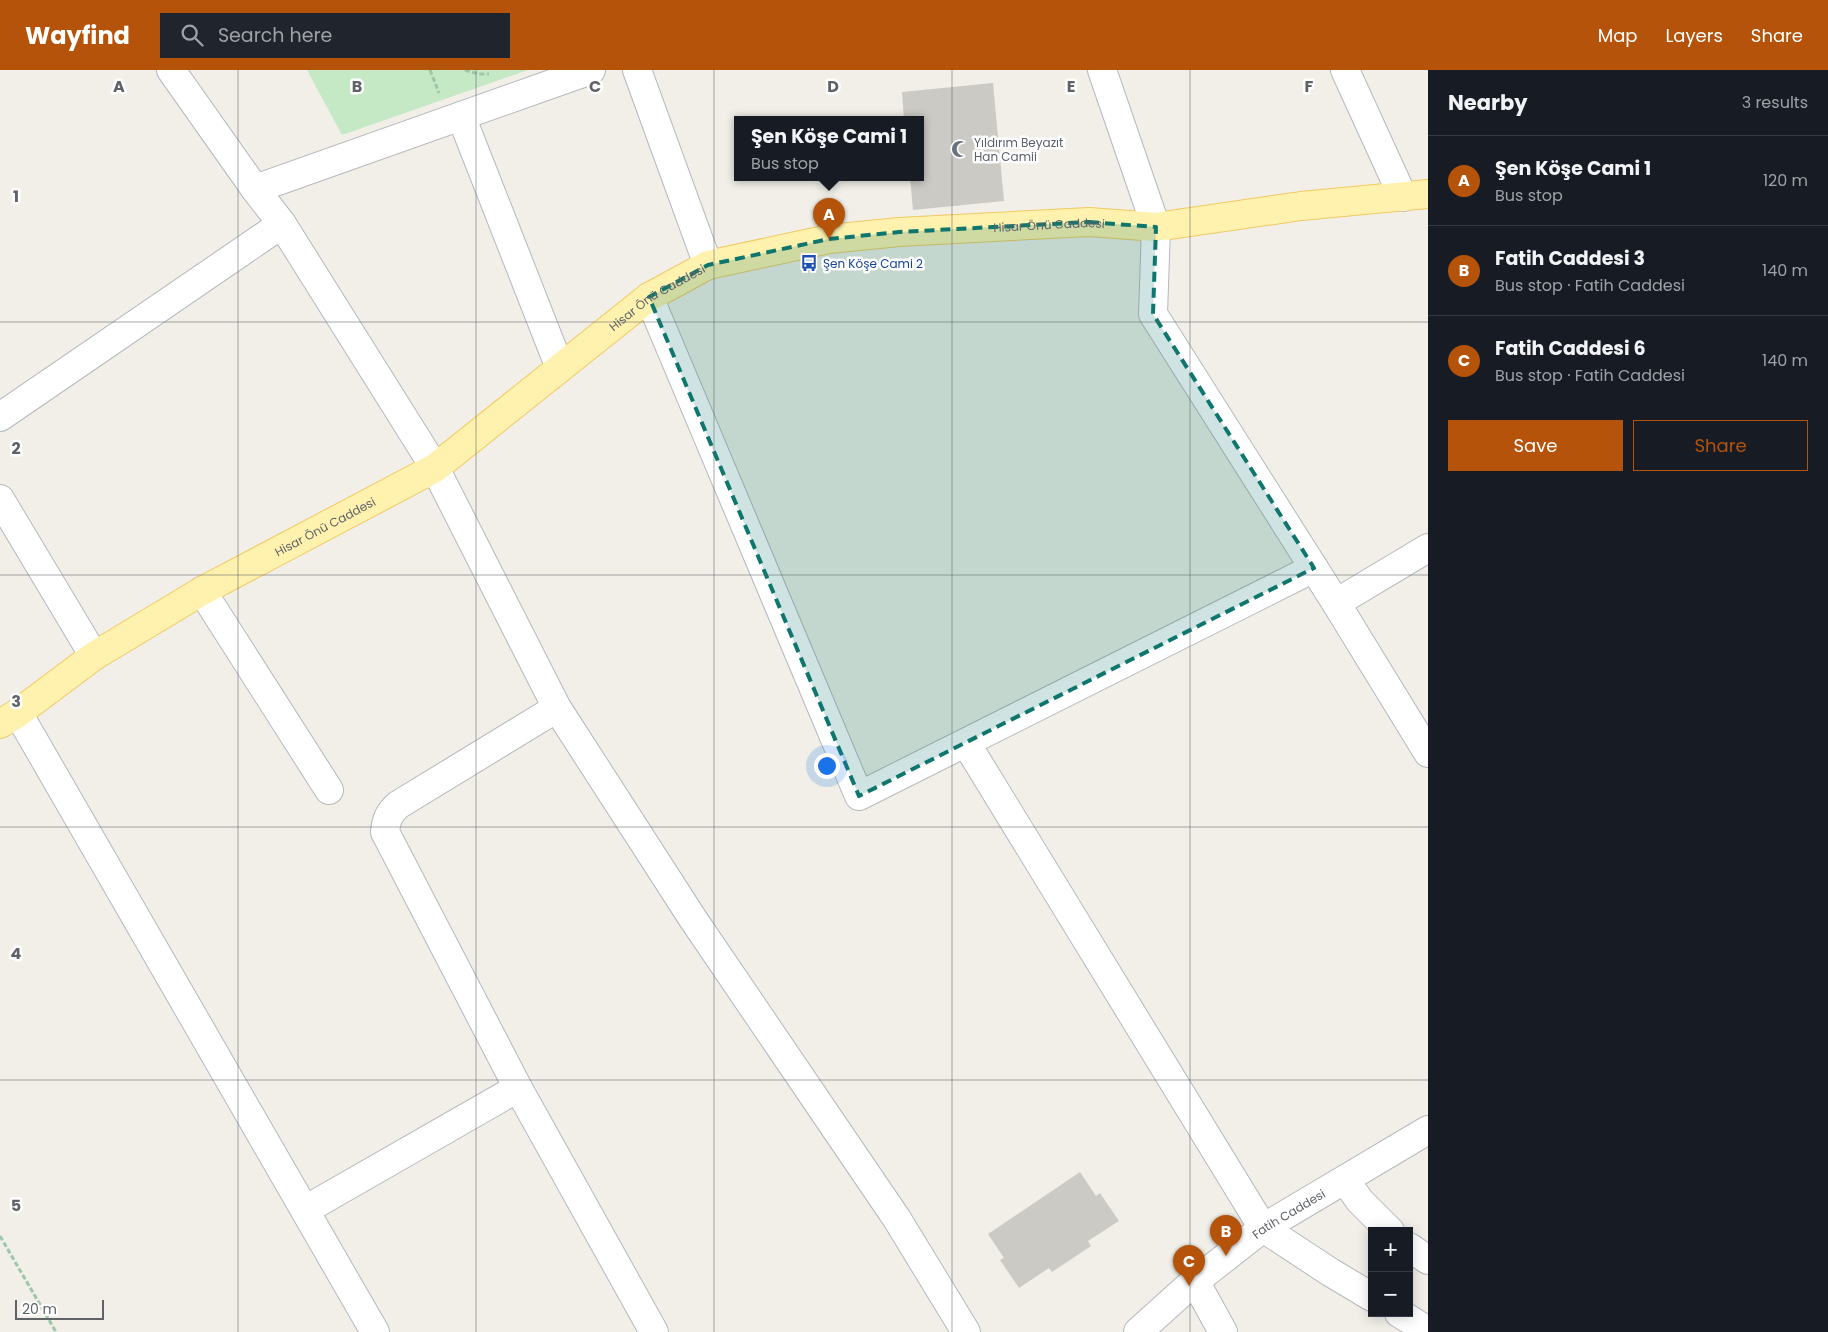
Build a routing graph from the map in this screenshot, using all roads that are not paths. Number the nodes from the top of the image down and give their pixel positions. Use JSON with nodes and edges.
{"nodes":[{"id":1,"x":171,"y":70,"type":"edge"},
{"id":2,"x":591,"y":70,"type":"edge"},
{"id":3,"x":637,"y":70,"type":"edge"},
{"id":4,"x":1102,"y":70,"type":"edge"},
{"id":5,"x":1345,"y":70,"type":"edge"},
{"id":6,"x":462,"y":116,"type":"junction"},
{"id":7,"x":255,"y":189,"type":"junction"},
{"id":8,"x":1415,"y":195,"type":"edge"},
{"id":9,"x":282,"y":224,"type":"junction"},
{"id":10,"x":1156,"y":227,"type":"junction"},
{"id":11,"x":708,"y":265,"type":"junction"},
{"id":12,"x":649,"y":297,"type":"junction"},
{"id":13,"x":560,"y":368,"type":"junction"},
{"id":14,"x":0,"y":417,"type":"edge"},
{"id":15,"x":435,"y":468,"type":"junction"},
{"id":16,"x":0,"y":498,"type":"edge"},
{"id":17,"x":1428,"y":548,"type":"edge"},
{"id":18,"x":1314,"y":568,"type":"junction"},
{"id":19,"x":202,"y":591,"type":"junction"},
{"id":20,"x":1336,"y":603,"type":"junction"},
{"id":21,"x":94,"y":656,"type":"junction"},
{"id":22,"x":557,"y":708,"type":"junction"},
{"id":23,"x":9,"y":719,"type":"edge"},
{"id":24,"x":966,"y":743,"type":"junction"},
{"id":25,"x":1428,"y":753,"type":"edge"},
{"id":26,"x":329,"y":790,"type":"dead end"},
{"id":27,"x":518,"y":1088,"type":"junction"},
{"id":28,"x":1428,"y":1130,"type":"edge"},
{"id":29,"x":1345,"y":1180,"type":"junction"},
{"id":30,"x":304,"y":1210,"type":"junction"},
{"id":31,"x":1386,"y":1227,"type":"edge"},
{"id":32,"x":1263,"y":1228,"type":"junction"},
{"id":33,"x":1413,"y":1250,"type":"edge"},
{"id":34,"x":1428,"y":1260,"type":"edge"},
{"id":35,"x":1195,"y":1281,"type":"junction"},
{"id":36,"x":1368,"y":1295,"type":"edge"},
{"id":37,"x":1406,"y":1317,"type":"edge"},
{"id":38,"x":1428,"y":1330,"type":"edge"},
{"id":39,"x":375,"y":1332,"type":"edge"},
{"id":40,"x":654,"y":1332,"type":"edge"},
{"id":41,"x":966,"y":1332,"type":"edge"},
{"id":42,"x":1138,"y":1332,"type":"edge"},
{"id":43,"x":1223,"y":1332,"type":"edge"}],
"edges":[{"from":1,"to":7,"type":"street"},
{"from":2,"to":6,"type":"street"},
{"from":3,"to":11,"type":"street"},
{"from":4,"to":10,"type":"street"},
{"from":5,"to":8,"type":"street"},
{"from":6,"to":7,"type":"street"},
{"from":6,"to":13,"type":"street"},
{"from":7,"to":9,"type":"street"},
{"from":8,"to":10,"type":"main road","name":"Hisar Önü Caddesi"},
{"from":9,"to":14,"type":"street"},
{"from":9,"to":15,"type":"street"},
{"from":10,"to":11,"type":"main road","name":"Hisar Önü Caddesi"},
{"from":10,"to":18,"type":"street"},
{"from":11,"to":12,"type":"main road","name":"Hisar Önü Caddesi"},
{"from":12,"to":13,"type":"main road","name":"Hisar Önü Caddesi"},
{"from":12,"to":24,"type":"street"},
{"from":13,"to":15,"type":"main road","name":"Hisar Önü Caddesi"},
{"from":15,"to":19,"type":"main road","name":"Hisar Önü Caddesi"},
{"from":15,"to":22,"type":"street"},
{"from":16,"to":21,"type":"street"},
{"from":17,"to":20,"type":"street"},
{"from":18,"to":20,"type":"street"},
{"from":18,"to":24,"type":"street"},
{"from":19,"to":21,"type":"main road","name":"Hisar Önü Caddesi"},
{"from":19,"to":26,"type":"street"},
{"from":20,"to":25,"type":"street"},
{"from":21,"to":23,"type":"main road","name":"Hisar Önü Caddesi"},
{"from":22,"to":27,"type":"street"},
{"from":22,"to":41,"type":"street"},
{"from":23,"to":30,"type":"street"},
{"from":24,"to":32,"type":"street"},
{"from":27,"to":30,"type":"street"},
{"from":27,"to":40,"type":"street"},
{"from":28,"to":29,"type":"street","name":"Fatih Caddesi"},
{"from":29,"to":31,"type":"street"},
{"from":29,"to":32,"type":"street","name":"Fatih Caddesi"},
{"from":30,"to":39,"type":"street"},
{"from":32,"to":35,"type":"street","name":"Fatih Caddesi"},
{"from":32,"to":36,"type":"street"},
{"from":33,"to":34,"type":"street"},
{"from":35,"to":42,"type":"street","name":"Fatih Caddesi"},
{"from":35,"to":43,"type":"street"},
{"from":37,"to":38,"type":"street"}]}
